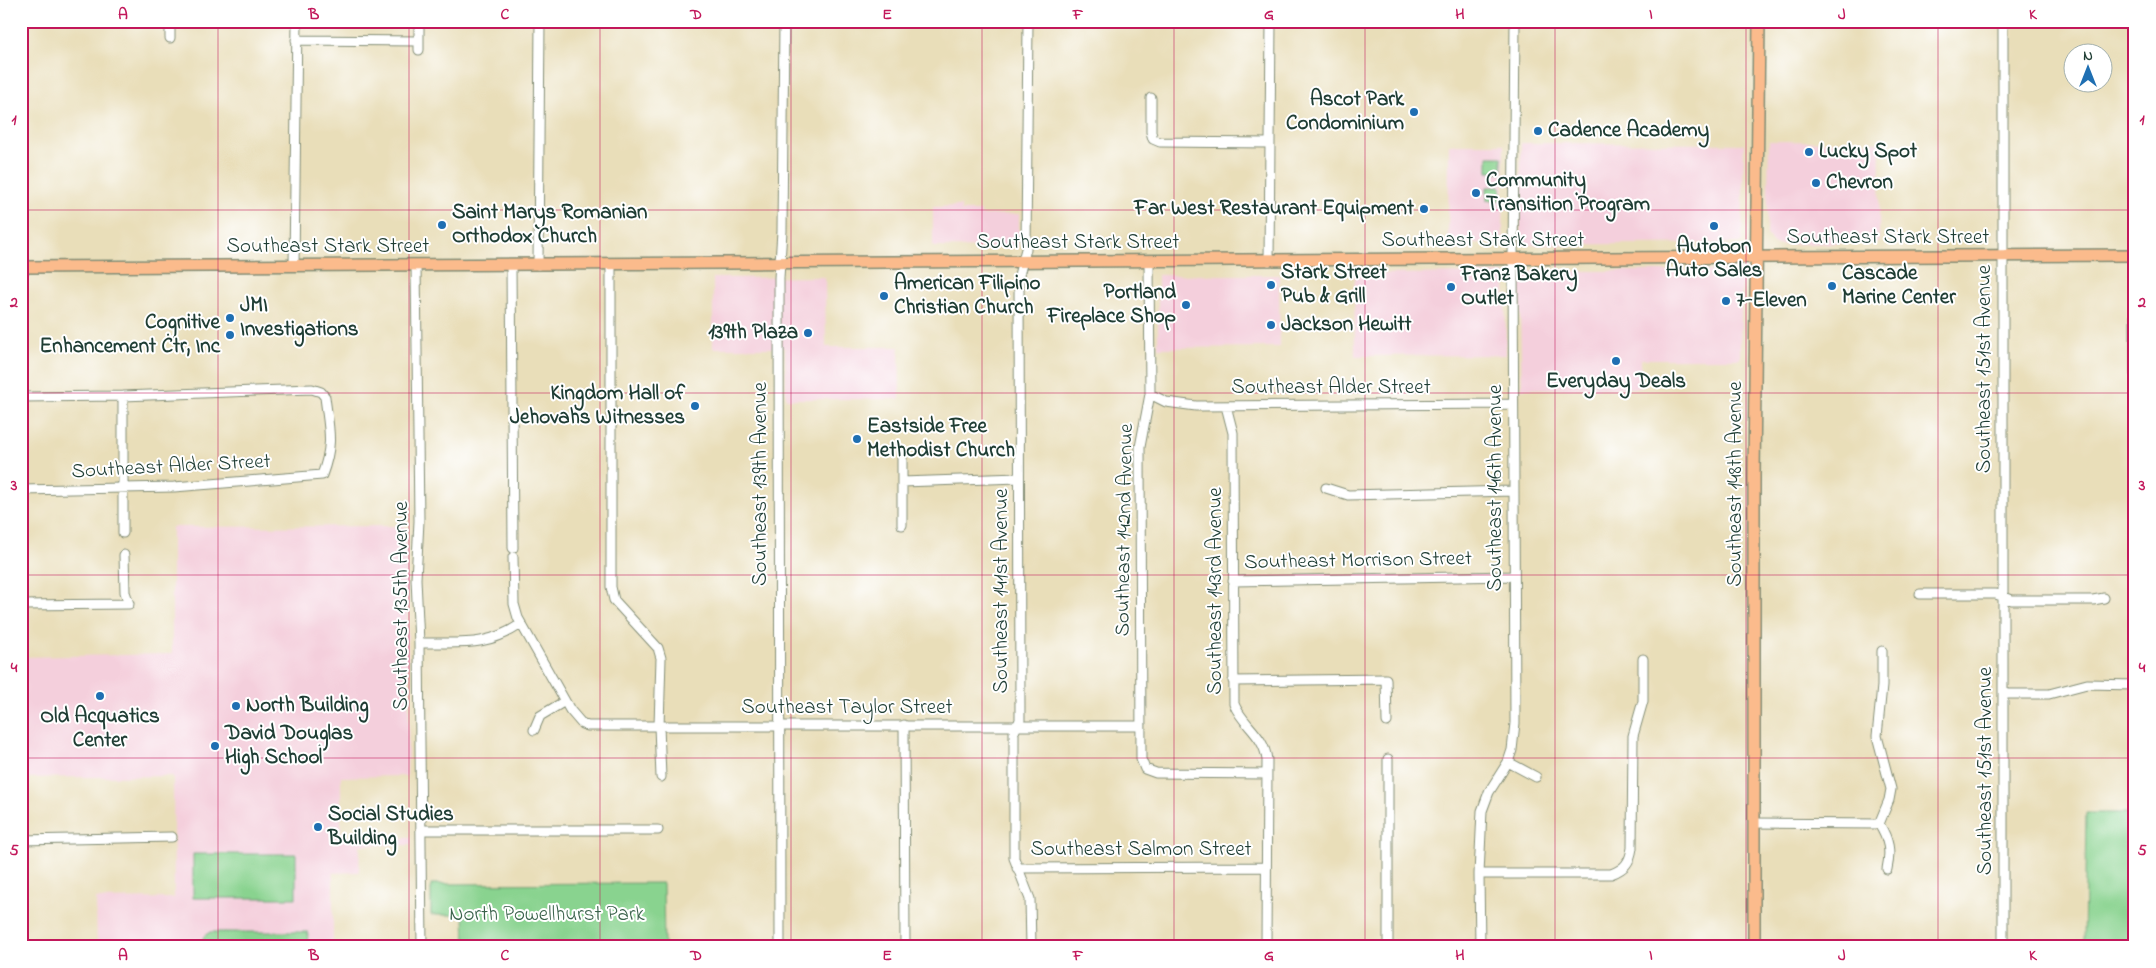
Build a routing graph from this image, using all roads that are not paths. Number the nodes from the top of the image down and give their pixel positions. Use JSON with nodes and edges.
{"nodes":[{"id":1,"x":170,"y":21,"type":"edge"},
{"id":2,"x":296,"y":21,"type":"edge"},
{"id":3,"x":419,"y":21,"type":"edge"},
{"id":4,"x":540,"y":21,"type":"edge"},
{"id":5,"x":784,"y":21,"type":"edge"},
{"id":6,"x":1028,"y":21,"type":"edge"},
{"id":7,"x":1271,"y":21,"type":"edge"},
{"id":8,"x":1515,"y":21,"type":"edge"},
{"id":9,"x":1759,"y":21,"type":"edge"},
{"id":10,"x":2003,"y":21,"type":"edge"},
{"id":11,"x":170,"y":38,"type":"dead end"},
{"id":12,"x":296,"y":40,"type":"junction"},
{"id":13,"x":1151,"y":98,"type":"dead end"},
{"id":14,"x":1269,"y":143,"type":"junction"},
{"id":15,"x":2135,"y":255,"type":"edge"},
{"id":16,"x":2002,"y":256,"type":"junction"},
{"id":17,"x":1756,"y":258,"type":"junction"},
{"id":18,"x":1513,"y":259,"type":"junction"},
{"id":19,"x":1269,"y":261,"type":"junction"},
{"id":20,"x":1022,"y":262,"type":"junction"},
{"id":21,"x":1150,"y":262,"type":"junction"},
{"id":22,"x":611,"y":264,"type":"junction"},
{"id":23,"x":780,"y":264,"type":"junction"},
{"id":24,"x":416,"y":265,"type":"junction"},
{"id":25,"x":511,"y":265,"type":"junction"},
{"id":26,"x":538,"y":265,"type":"junction"},
{"id":27,"x":294,"y":266,"type":"junction"},
{"id":28,"x":21,"y":267,"type":"edge"},
{"id":29,"x":2135,"y":283,"type":"edge"},
{"id":30,"x":2135,"y":374,"type":"edge"},
{"id":31,"x":1150,"y":394,"type":"junction"},
{"id":32,"x":123,"y":396,"type":"junction"},
{"id":33,"x":21,"y":397,"type":"edge"},
{"id":34,"x":1514,"y":404,"type":"junction"},
{"id":35,"x":1226,"y":406,"type":"junction"},
{"id":36,"x":902,"y":455,"type":"dead end"},
{"id":37,"x":1020,"y":478,"type":"junction"},
{"id":38,"x":902,"y":482,"type":"junction"},
{"id":39,"x":1326,"y":488,"type":"dead end"},
{"id":40,"x":123,"y":489,"type":"junction"},
{"id":41,"x":21,"y":490,"type":"edge"},
{"id":42,"x":1513,"y":491,"type":"junction"},
{"id":43,"x":902,"y":525,"type":"dead end"},
{"id":44,"x":123,"y":533,"type":"dead end"},
{"id":45,"x":513,"y":548,"type":"dead end"},
{"id":46,"x":124,"y":555,"type":"dead end"},
{"id":47,"x":513,"y":557,"type":"dead end"},
{"id":48,"x":1514,"y":576,"type":"junction"},
{"id":49,"x":1233,"y":581,"type":"junction"},
{"id":50,"x":1920,"y":594,"type":"dead end"},
{"id":51,"x":2003,"y":596,"type":"junction"},
{"id":52,"x":2104,"y":598,"type":"dead end"},
{"id":53,"x":21,"y":605,"type":"edge"},
{"id":54,"x":520,"y":624,"type":"junction"},
{"id":55,"x":419,"y":643,"type":"junction"},
{"id":56,"x":1882,"y":651,"type":"dead end"},
{"id":57,"x":1644,"y":659,"type":"dead end"},
{"id":58,"x":1233,"y":680,"type":"junction"},
{"id":59,"x":2135,"y":685,"type":"edge"},
{"id":60,"x":2003,"y":694,"type":"junction"},
{"id":61,"x":566,"y":701,"type":"junction"},
{"id":62,"x":1387,"y":722,"type":"dead end"},
{"id":63,"x":779,"y":725,"type":"junction"},
{"id":64,"x":904,"y":725,"type":"junction"},
{"id":65,"x":659,"y":726,"type":"junction"},
{"id":66,"x":1017,"y":726,"type":"junction"},
{"id":67,"x":1140,"y":726,"type":"junction"},
{"id":68,"x":534,"y":730,"type":"dead end"},
{"id":69,"x":1388,"y":759,"type":"dead end"},
{"id":70,"x":1508,"y":762,"type":"junction"},
{"id":71,"x":1267,"y":774,"type":"junction"},
{"id":72,"x":661,"y":777,"type":"dead end"},
{"id":73,"x":1536,"y":777,"type":"dead end"},
{"id":74,"x":1754,"y":823,"type":"junction"},
{"id":75,"x":1879,"y":824,"type":"junction"},
{"id":76,"x":421,"y":830,"type":"junction"},
{"id":77,"x":658,"y":830,"type":"dead end"},
{"id":78,"x":172,"y":837,"type":"dead end"},
{"id":79,"x":21,"y":840,"type":"edge"},
{"id":80,"x":1265,"y":866,"type":"junction"},
{"id":81,"x":1016,"y":868,"type":"junction"},
{"id":82,"x":1887,"y":869,"type":"dead end"},
{"id":83,"x":1479,"y":874,"type":"junction"},
{"id":84,"x":422,"y":947,"type":"edge"},
{"id":85,"x":780,"y":947,"type":"edge"},
{"id":86,"x":904,"y":947,"type":"edge"},
{"id":87,"x":1031,"y":947,"type":"edge"},
{"id":88,"x":1266,"y":947,"type":"edge"},
{"id":89,"x":1388,"y":947,"type":"edge"},
{"id":90,"x":1480,"y":947,"type":"edge"},
{"id":91,"x":1754,"y":947,"type":"edge"},
{"id":92,"x":2003,"y":947,"type":"edge"}],
"edges":[{"from":1,"to":11,"type":"street"},
{"from":2,"to":12,"type":"street"},
{"from":3,"to":12,"type":"street"},
{"from":4,"to":26,"type":"street"},
{"from":5,"to":23,"type":"street","name":"Southeast 139th Avenue"},
{"from":6,"to":20,"type":"street","name":"Southeast 141st Avenue"},
{"from":7,"to":14,"type":"street"},
{"from":8,"to":18,"type":"street","name":"Southeast 146th Avenue"},
{"from":9,"to":17,"type":"main road","name":"Southeast 148th Avenue"},
{"from":10,"to":16,"type":"street","name":"Southeast 151st Avenue"},
{"from":12,"to":27,"type":"street"},
{"from":13,"to":14,"type":"street"},
{"from":14,"to":19,"type":"street"},
{"from":15,"to":16,"type":"main road","name":"Southeast Stark Street"},
{"from":16,"to":17,"type":"main road","name":"Southeast Stark Street"},
{"from":16,"to":51,"type":"street","name":"Southeast 151st Avenue"},
{"from":17,"to":18,"type":"main road","name":"Southeast Stark Street"},
{"from":17,"to":74,"type":"main road","name":"Southeast 148th Avenue"},
{"from":18,"to":19,"type":"main road","name":"Southeast Stark Street"},
{"from":18,"to":34,"type":"street","name":"Southeast 146th Avenue"},
{"from":19,"to":21,"type":"main road","name":"Southeast Stark Street"},
{"from":20,"to":21,"type":"main road","name":"Southeast Stark Street"},
{"from":20,"to":23,"type":"main road","name":"Southeast Stark Street"},
{"from":20,"to":37,"type":"street","name":"Southeast 141st Avenue"},
{"from":21,"to":31,"type":"street","name":"Southeast 142nd Avenue"},
{"from":22,"to":23,"type":"main road","name":"Southeast Stark Street"},
{"from":22,"to":26,"type":"main road","name":"Southeast Stark Street"},
{"from":22,"to":65,"type":"street"},
{"from":23,"to":63,"type":"street","name":"Southeast 139th Avenue"},
{"from":24,"to":25,"type":"main road","name":"Southeast Stark Street"},
{"from":24,"to":27,"type":"main road","name":"Southeast Stark Street"},
{"from":24,"to":55,"type":"street","name":"Southeast 135th Avenue"},
{"from":25,"to":26,"type":"main road","name":"Southeast Stark Street"},
{"from":25,"to":45,"type":"street"},
{"from":27,"to":28,"type":"main road","name":"Southeast Stark Street"},
{"from":29,"to":30,"type":"street"},
{"from":31,"to":35,"type":"street","name":"Southeast Alder Street"},
{"from":31,"to":67,"type":"street","name":"Southeast 142nd Avenue"},
{"from":32,"to":33,"type":"street"},
{"from":32,"to":40,"type":"street"},
{"from":32,"to":40,"type":"street","name":"Southeast Alder Street"},
{"from":34,"to":35,"type":"street","name":"Southeast Alder Street"},
{"from":34,"to":42,"type":"street","name":"Southeast 146th Avenue"},
{"from":35,"to":49,"type":"street","name":"Southeast 143rd Avenue"},
{"from":36,"to":38,"type":"street"},
{"from":37,"to":38,"type":"street"},
{"from":37,"to":66,"type":"street","name":"Southeast 141st Avenue"},
{"from":38,"to":43,"type":"street"},
{"from":39,"to":42,"type":"street"},
{"from":40,"to":41,"type":"street","name":"Southeast Alder Street"},
{"from":40,"to":44,"type":"street"},
{"from":42,"to":48,"type":"street","name":"Southeast 146th Avenue"},
{"from":46,"to":53,"type":"street"},
{"from":47,"to":54,"type":"street"},
{"from":48,"to":49,"type":"street","name":"Southeast Morrison Street"},
{"from":48,"to":70,"type":"street","name":"Southeast 146th Avenue"},
{"from":49,"to":58,"type":"street","name":"Southeast 143rd Avenue"},
{"from":50,"to":51,"type":"street"},
{"from":51,"to":52,"type":"street"},
{"from":51,"to":60,"type":"street","name":"Southeast 151st Avenue"},
{"from":54,"to":55,"type":"street"},
{"from":54,"to":61,"type":"street"},
{"from":55,"to":76,"type":"street","name":"Southeast 135th Avenue"},
{"from":56,"to":75,"type":"street"},
{"from":57,"to":83,"type":"street"},
{"from":58,"to":62,"type":"street"},
{"from":58,"to":71,"type":"street","name":"Southeast 143rd Avenue"},
{"from":59,"to":60,"type":"street"},
{"from":60,"to":92,"type":"street","name":"Southeast 151st Avenue"},
{"from":61,"to":65,"type":"street","name":"Southeast Taylor Street"},
{"from":61,"to":68,"type":"street"},
{"from":63,"to":64,"type":"street","name":"Southeast Taylor Street"},
{"from":63,"to":65,"type":"street","name":"Southeast Taylor Street"},
{"from":63,"to":85,"type":"street","name":"Southeast 139th Avenue"},
{"from":64,"to":66,"type":"street","name":"Southeast Taylor Street"},
{"from":64,"to":86,"type":"street"},
{"from":65,"to":72,"type":"street"},
{"from":66,"to":67,"type":"street","name":"Southeast Taylor Street"},
{"from":66,"to":81,"type":"street","name":"Southeast 141st Avenue"},
{"from":67,"to":71,"type":"street","name":"Southeast 142nd Avenue"},
{"from":69,"to":89,"type":"street"},
{"from":70,"to":73,"type":"street"},
{"from":70,"to":83,"type":"street","name":"Southeast 146th Avenue"},
{"from":71,"to":80,"type":"street","name":"Southeast 143rd Avenue"},
{"from":74,"to":75,"type":"street"},
{"from":74,"to":91,"type":"main road","name":"Southeast 148th Avenue"},
{"from":75,"to":82,"type":"street"},
{"from":76,"to":77,"type":"street"},
{"from":76,"to":84,"type":"street","name":"Southeast 135th Avenue"},
{"from":78,"to":79,"type":"street"},
{"from":80,"to":81,"type":"street","name":"Southeast Salmon Street"},
{"from":80,"to":88,"type":"street","name":"Southeast 143rd Avenue"},
{"from":81,"to":87,"type":"street","name":"Southeast 141st Avenue"},
{"from":83,"to":90,"type":"street","name":"Southeast 146th Avenue"}]}
